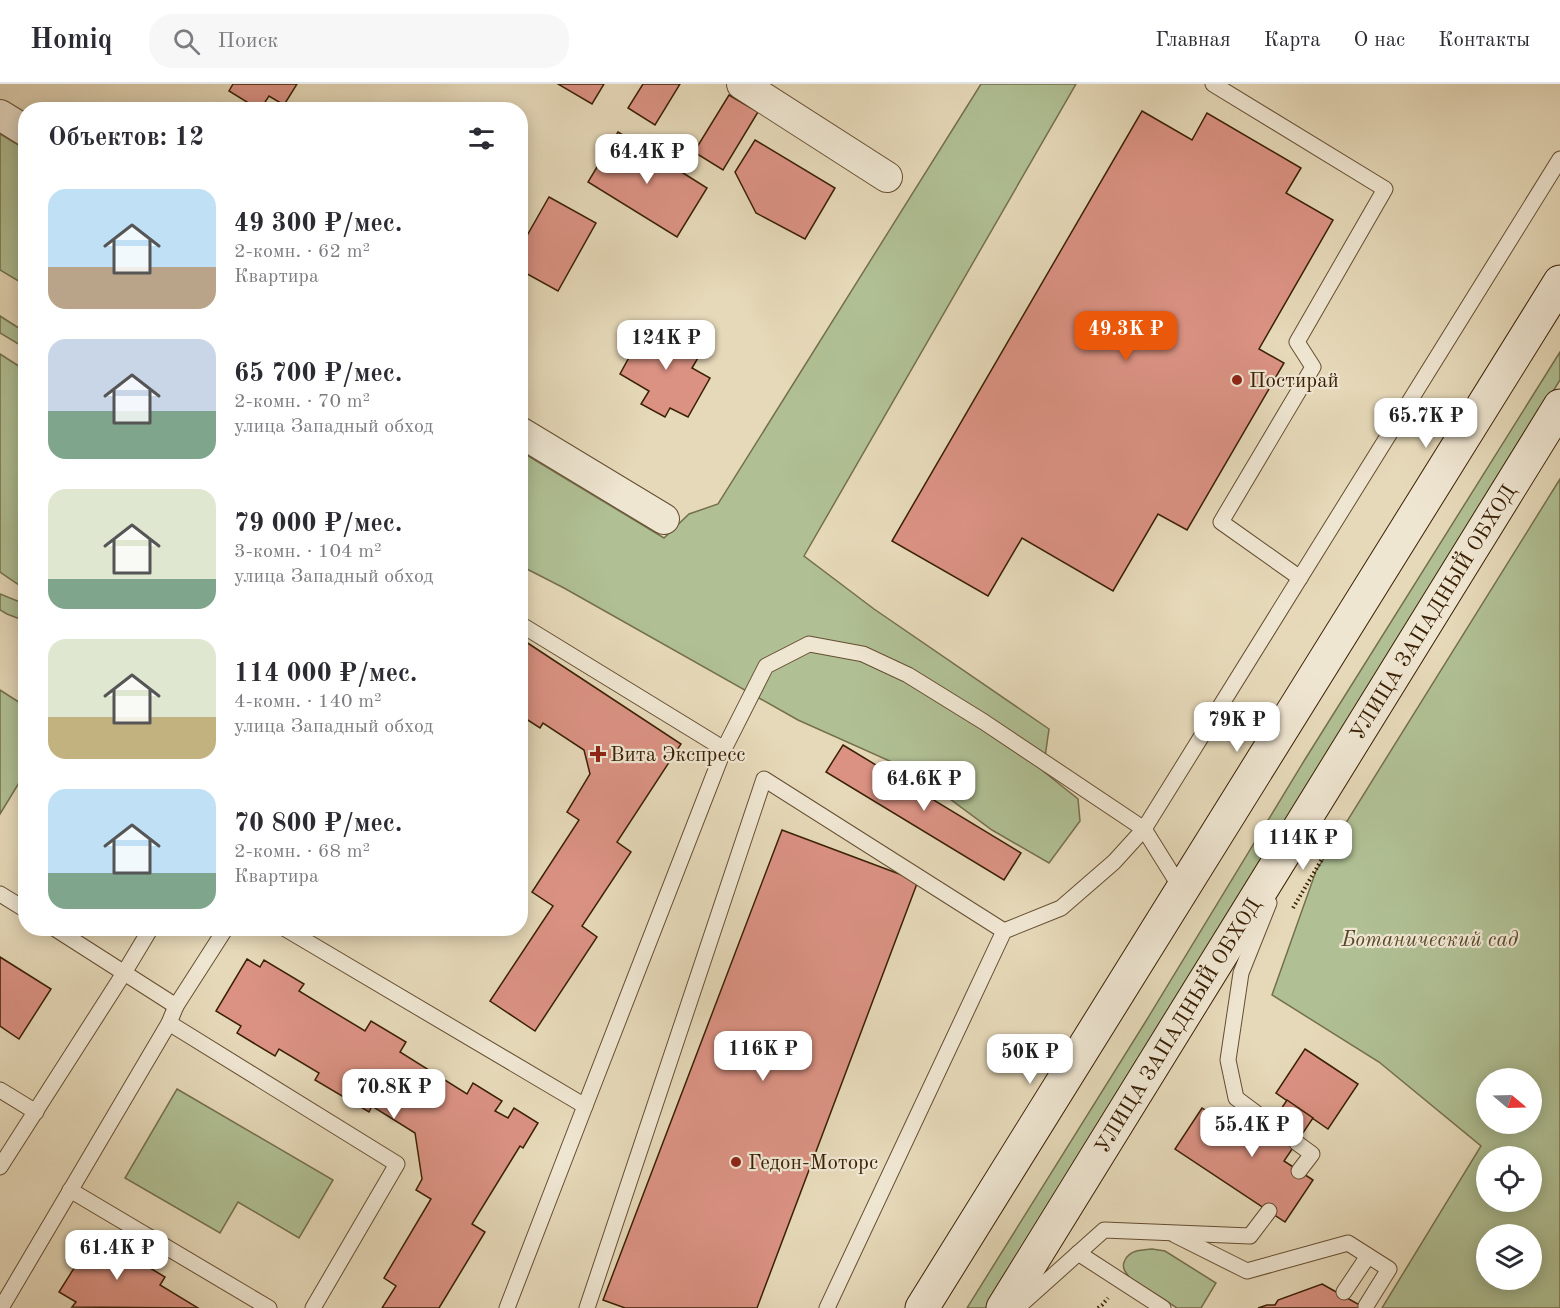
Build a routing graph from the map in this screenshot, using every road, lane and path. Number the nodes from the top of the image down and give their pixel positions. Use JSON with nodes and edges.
{"nodes":[{"id":1,"x":742,"y":84,"type":"edge"},
{"id":2,"x":1214,"y":84,"type":"edge"},
{"id":3,"x":0,"y":115,"type":"edge"},
{"id":4,"x":18,"y":126,"type":"edge"},
{"id":5,"x":1560,"y":159,"type":"edge"},
{"id":6,"x":887,"y":177,"type":"dead end"},
{"id":7,"x":1560,"y":282,"type":"edge"},
{"id":8,"x":1560,"y":406,"type":"edge"},
{"id":9,"x":528,"y":437,"type":"edge"},
{"id":10,"x":664,"y":519,"type":"dead end"},
{"id":11,"x":1300,"y":578,"type":"junction"},
{"id":12,"x":528,"y":629,"type":"edge"},
{"id":13,"x":724,"y":749,"type":"junction"},
{"id":14,"x":1144,"y":830,"type":"junction"},
{"id":15,"x":1297,"y":832,"type":"junction"},
{"id":16,"x":1182,"y":890,"type":"junction"},
{"id":17,"x":0,"y":894,"type":"edge"},
{"id":18,"x":18,"y":905,"type":"edge"},
{"id":19,"x":1004,"y":931,"type":"junction"},
{"id":20,"x":66,"y":936,"type":"edge"},
{"id":21,"x":146,"y":936,"type":"edge"},
{"id":22,"x":221,"y":936,"type":"edge"},
{"id":23,"x":298,"y":936,"type":"edge"},
{"id":24,"x":124,"y":973,"type":"junction"},
{"id":25,"x":176,"y":1006,"type":"junction"},
{"id":26,"x":169,"y":1023,"type":"junction"},
{"id":27,"x":0,"y":1090,"type":"edge"},
{"id":28,"x":585,"y":1106,"type":"junction"},
{"id":29,"x":36,"y":1112,"type":"junction"},
{"id":30,"x":1271,"y":1124,"type":"dead end"},
{"id":31,"x":1297,"y":1143,"type":"dead end"},
{"id":32,"x":0,"y":1167,"type":"edge"},
{"id":33,"x":1299,"y":1171,"type":"dead end"},
{"id":34,"x":70,"y":1190,"type":"junction"},
{"id":35,"x":1269,"y":1211,"type":"dead end"},
{"id":36,"x":1169,"y":1233,"type":"junction"},
{"id":37,"x":1078,"y":1253,"type":"junction"},
{"id":38,"x":1368,"y":1256,"type":"junction"},
{"id":39,"x":1344,"y":1292,"type":"dead end"},
{"id":40,"x":1366,"y":1306,"type":"dead end"},
{"id":41,"x":1,"y":1308,"type":"edge"},
{"id":42,"x":269,"y":1308,"type":"edge"},
{"id":43,"x":313,"y":1308,"type":"edge"},
{"id":44,"x":507,"y":1308,"type":"edge"},
{"id":45,"x":587,"y":1308,"type":"edge"},
{"id":46,"x":827,"y":1308,"type":"edge"},
{"id":47,"x":922,"y":1308,"type":"edge"},
{"id":48,"x":1003,"y":1308,"type":"edge"},
{"id":49,"x":1017,"y":1308,"type":"edge"},
{"id":50,"x":1163,"y":1308,"type":"edge"}],
"edges":[{"from":1,"to":6,"type":"street"},
{"from":2,"to":11,"type":"lane"},
{"from":3,"to":4,"type":"street"},
{"from":5,"to":11,"type":"lane"},
{"from":7,"to":16,"type":"main road"},
{"from":8,"to":15,"type":"main road","name":"УЛИЦА ЗАПАДНЫЙ ОБХОД"},
{"from":9,"to":10,"type":"street"},
{"from":11,"to":14,"type":"lane"},
{"from":12,"to":13,"type":"lane"},
{"from":13,"to":14,"type":"lane"},
{"from":13,"to":28,"type":"lane"},
{"from":14,"to":16,"type":"lane"},
{"from":14,"to":19,"type":"lane"},
{"from":15,"to":30,"type":"lane"},
{"from":15,"to":48,"type":"main road","name":"УЛИЦА ЗАПАДНЫЙ ОБХОД"},
{"from":16,"to":47,"type":"main road"},
{"from":17,"to":18,"type":"lane"},
{"from":19,"to":45,"type":"lane"},
{"from":19,"to":46,"type":"lane"},
{"from":20,"to":24,"type":"lane"},
{"from":21,"to":24,"type":"lane"},
{"from":22,"to":25,"type":"lane"},
{"from":23,"to":28,"type":"lane"},
{"from":24,"to":25,"type":"lane"},
{"from":24,"to":29,"type":"lane"},
{"from":25,"to":26,"type":"lane"},
{"from":26,"to":34,"type":"lane"},
{"from":26,"to":43,"type":"lane"},
{"from":27,"to":29,"type":"lane"},
{"from":28,"to":44,"type":"lane"},
{"from":29,"to":32,"type":"lane"},
{"from":31,"to":33,"type":"lane"},
{"from":34,"to":41,"type":"lane"},
{"from":34,"to":42,"type":"lane"},
{"from":35,"to":36,"type":"lane"},
{"from":36,"to":37,"type":"lane"},
{"from":36,"to":38,"type":"lane"},
{"from":37,"to":49,"type":"lane"},
{"from":37,"to":50,"type":"lane"},
{"from":38,"to":39,"type":"lane"},
{"from":38,"to":40,"type":"lane"}]}
